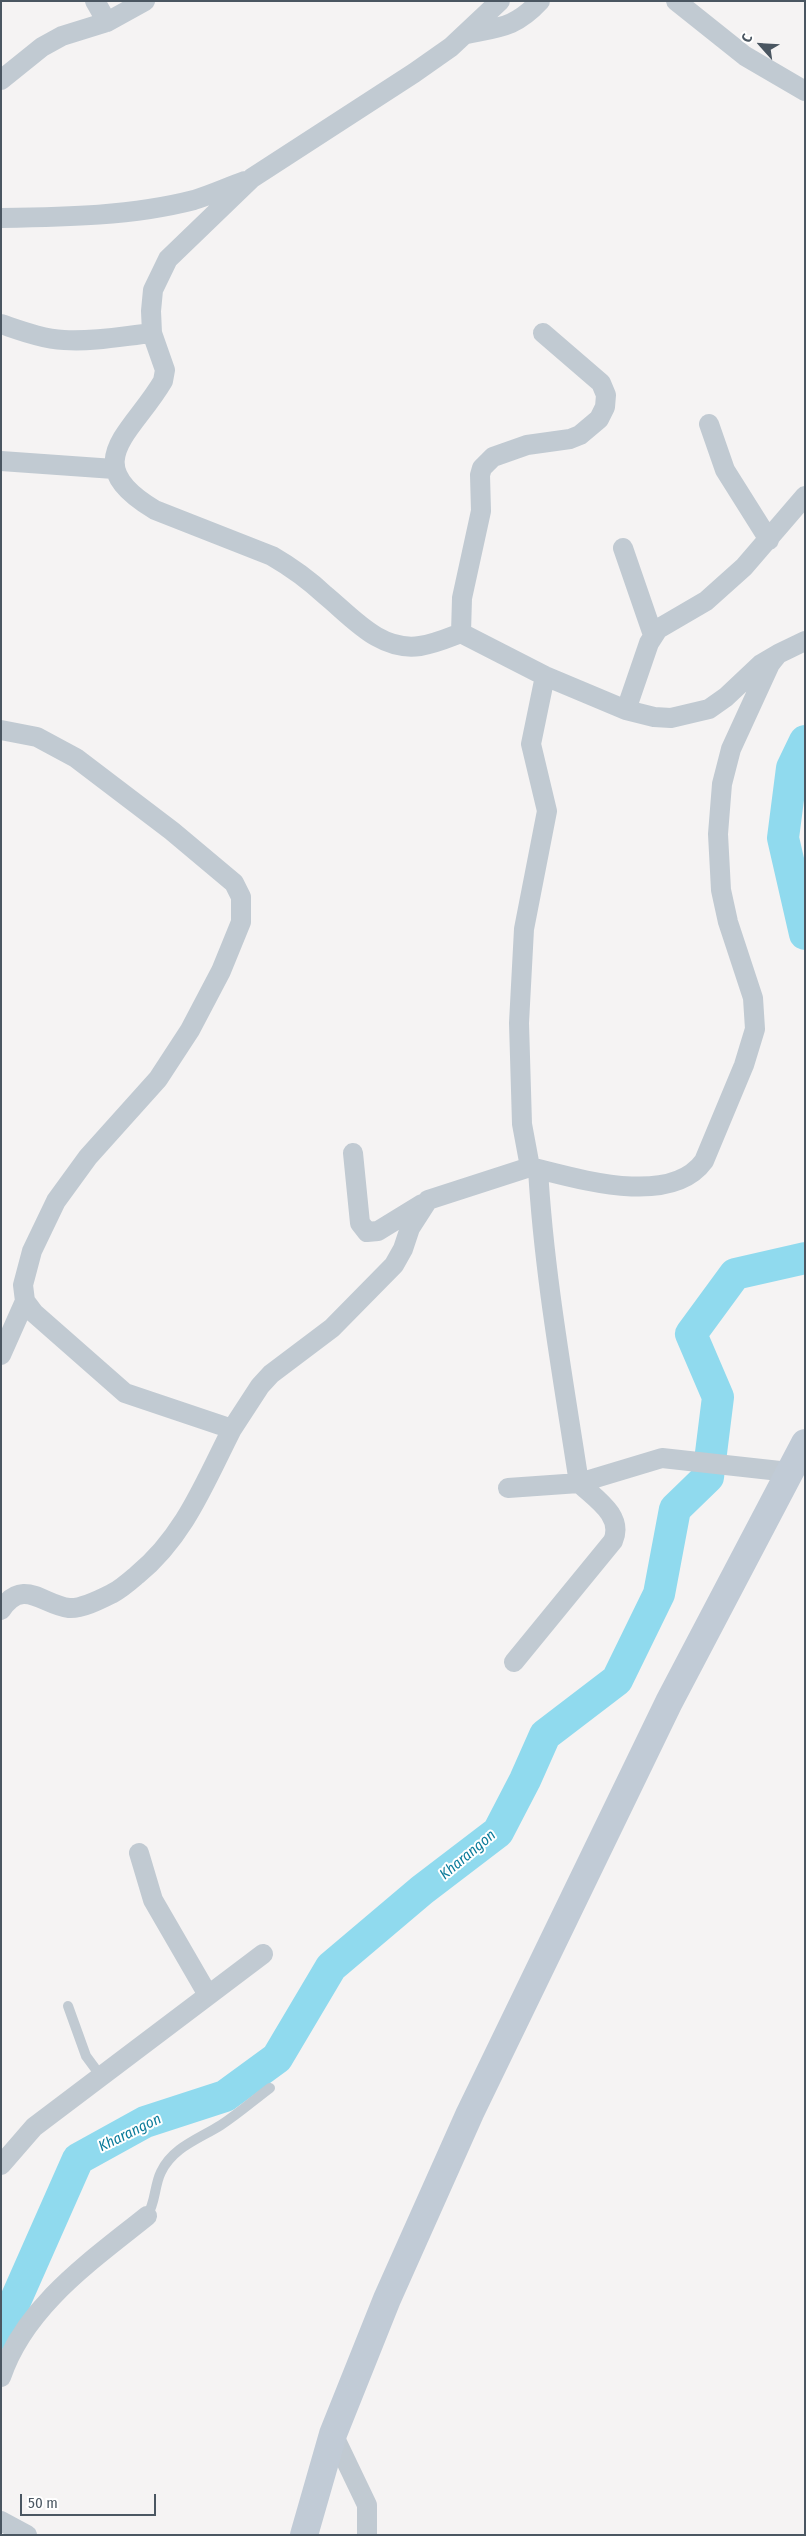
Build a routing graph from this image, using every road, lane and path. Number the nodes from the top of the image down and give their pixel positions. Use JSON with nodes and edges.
{"nodes":[{"id":1,"x":95,"y":1,"type":"edge"},
{"id":2,"x":145,"y":1,"type":"edge"},
{"id":3,"x":500,"y":1,"type":"edge"},
{"id":4,"x":540,"y":1,"type":"edge"},
{"id":5,"x":676,"y":1,"type":"edge"},
{"id":6,"x":107,"y":22,"type":"junction"},
{"id":7,"x":465,"y":34,"type":"junction"},
{"id":8,"x":1,"y":80,"type":"edge"},
{"id":9,"x":805,"y":91,"type":"edge"},
{"id":10,"x":252,"y":178,"type":"junction"},
{"id":11,"x":1,"y":218,"type":"edge"},
{"id":12,"x":1,"y":324,"type":"edge"},
{"id":13,"x":152,"y":333,"type":"junction"},
{"id":14,"x":543,"y":333,"type":"dead end"},
{"id":15,"x":709,"y":424,"type":"dead end"},
{"id":16,"x":1,"y":461,"type":"edge"},
{"id":17,"x":114,"y":469,"type":"junction"},
{"id":18,"x":805,"y":496,"type":"edge"},
{"id":19,"x":769,"y":540,"type":"junction"},
{"id":20,"x":624,"y":548,"type":"dead end"},
{"id":21,"x":461,"y":633,"type":"junction"},
{"id":22,"x":653,"y":635,"type":"junction"},
{"id":23,"x":805,"y":641,"type":"edge"},
{"id":24,"x":778,"y":654,"type":"junction"},
{"id":25,"x":544,"y":676,"type":"junction"},
{"id":26,"x":626,"y":710,"type":"junction"},
{"id":27,"x":1,"y":730,"type":"edge"},
{"id":28,"x":353,"y":1153,"type":"dead end"},
{"id":29,"x":534,"y":1168,"type":"junction"},
{"id":30,"x":428,"y":1200,"type":"junction"},
{"id":31,"x":25,"y":1301,"type":"junction"},
{"id":32,"x":1,"y":1355,"type":"edge"},
{"id":33,"x":232,"y":1429,"type":"junction"},
{"id":34,"x":805,"y":1443,"type":"edge"},
{"id":35,"x":789,"y":1472,"type":"junction"},
{"id":36,"x":579,"y":1483,"type":"junction"},
{"id":37,"x":508,"y":1488,"type":"dead end"},
{"id":38,"x":1,"y":1610,"type":"edge"},
{"id":39,"x":514,"y":1662,"type":"dead end"},
{"id":40,"x":139,"y":1853,"type":"dead end"},
{"id":41,"x":263,"y":1954,"type":"dead end"},
{"id":42,"x":208,"y":1995,"type":"junction"},
{"id":43,"x":68,"y":2006,"type":"dead end"},
{"id":44,"x":100,"y":2075,"type":"junction"},
{"id":45,"x":270,"y":2088,"type":"dead end"},
{"id":46,"x":1,"y":2165,"type":"edge"},
{"id":47,"x":147,"y":2216,"type":"joint"},
{"id":48,"x":1,"y":2377,"type":"edge"},
{"id":49,"x":333,"y":2434,"type":"junction"},
{"id":50,"x":1,"y":2521,"type":"edge"},
{"id":51,"x":27,"y":2535,"type":"edge"},
{"id":52,"x":304,"y":2535,"type":"edge"},
{"id":53,"x":367,"y":2535,"type":"edge"}],
"edges":[{"from":1,"to":6,"type":"street"},
{"from":2,"to":6,"type":"street"},
{"from":3,"to":7,"type":"street"},
{"from":4,"to":7,"type":"street"},
{"from":5,"to":9,"type":"street"},
{"from":6,"to":8,"type":"street"},
{"from":7,"to":10,"type":"street"},
{"from":10,"to":11,"type":"street"},
{"from":10,"to":13,"type":"street"},
{"from":12,"to":13,"type":"street"},
{"from":13,"to":17,"type":"street"},
{"from":14,"to":21,"type":"street"},
{"from":15,"to":19,"type":"street"},
{"from":16,"to":17,"type":"street"},
{"from":17,"to":21,"type":"street"},
{"from":18,"to":19,"type":"street"},
{"from":19,"to":22,"type":"street"},
{"from":20,"to":22,"type":"street"},
{"from":21,"to":25,"type":"street"},
{"from":22,"to":26,"type":"street"},
{"from":23,"to":24,"type":"street"},
{"from":24,"to":26,"type":"street"},
{"from":24,"to":29,"type":"street"},
{"from":25,"to":26,"type":"street"},
{"from":25,"to":29,"type":"street"},
{"from":27,"to":31,"type":"street"},
{"from":28,"to":30,"type":"street"},
{"from":29,"to":30,"type":"street"},
{"from":29,"to":36,"type":"street"},
{"from":30,"to":33,"type":"street"},
{"from":31,"to":32,"type":"street"},
{"from":31,"to":33,"type":"street"},
{"from":33,"to":38,"type":"street"},
{"from":34,"to":35,"type":"street"},
{"from":35,"to":36,"type":"street"},
{"from":35,"to":49,"type":"street"},
{"from":36,"to":37,"type":"street"},
{"from":36,"to":39,"type":"street"},
{"from":40,"to":42,"type":"street"},
{"from":41,"to":42,"type":"street"},
{"from":42,"to":44,"type":"street"},
{"from":43,"to":44,"type":"lane"},
{"from":44,"to":46,"type":"street"},
{"from":45,"to":47,"type":"lane"},
{"from":47,"to":48,"type":"street"},
{"from":49,"to":52,"type":"street"},
{"from":49,"to":53,"type":"street"},
{"from":50,"to":51,"type":"street"}]}
